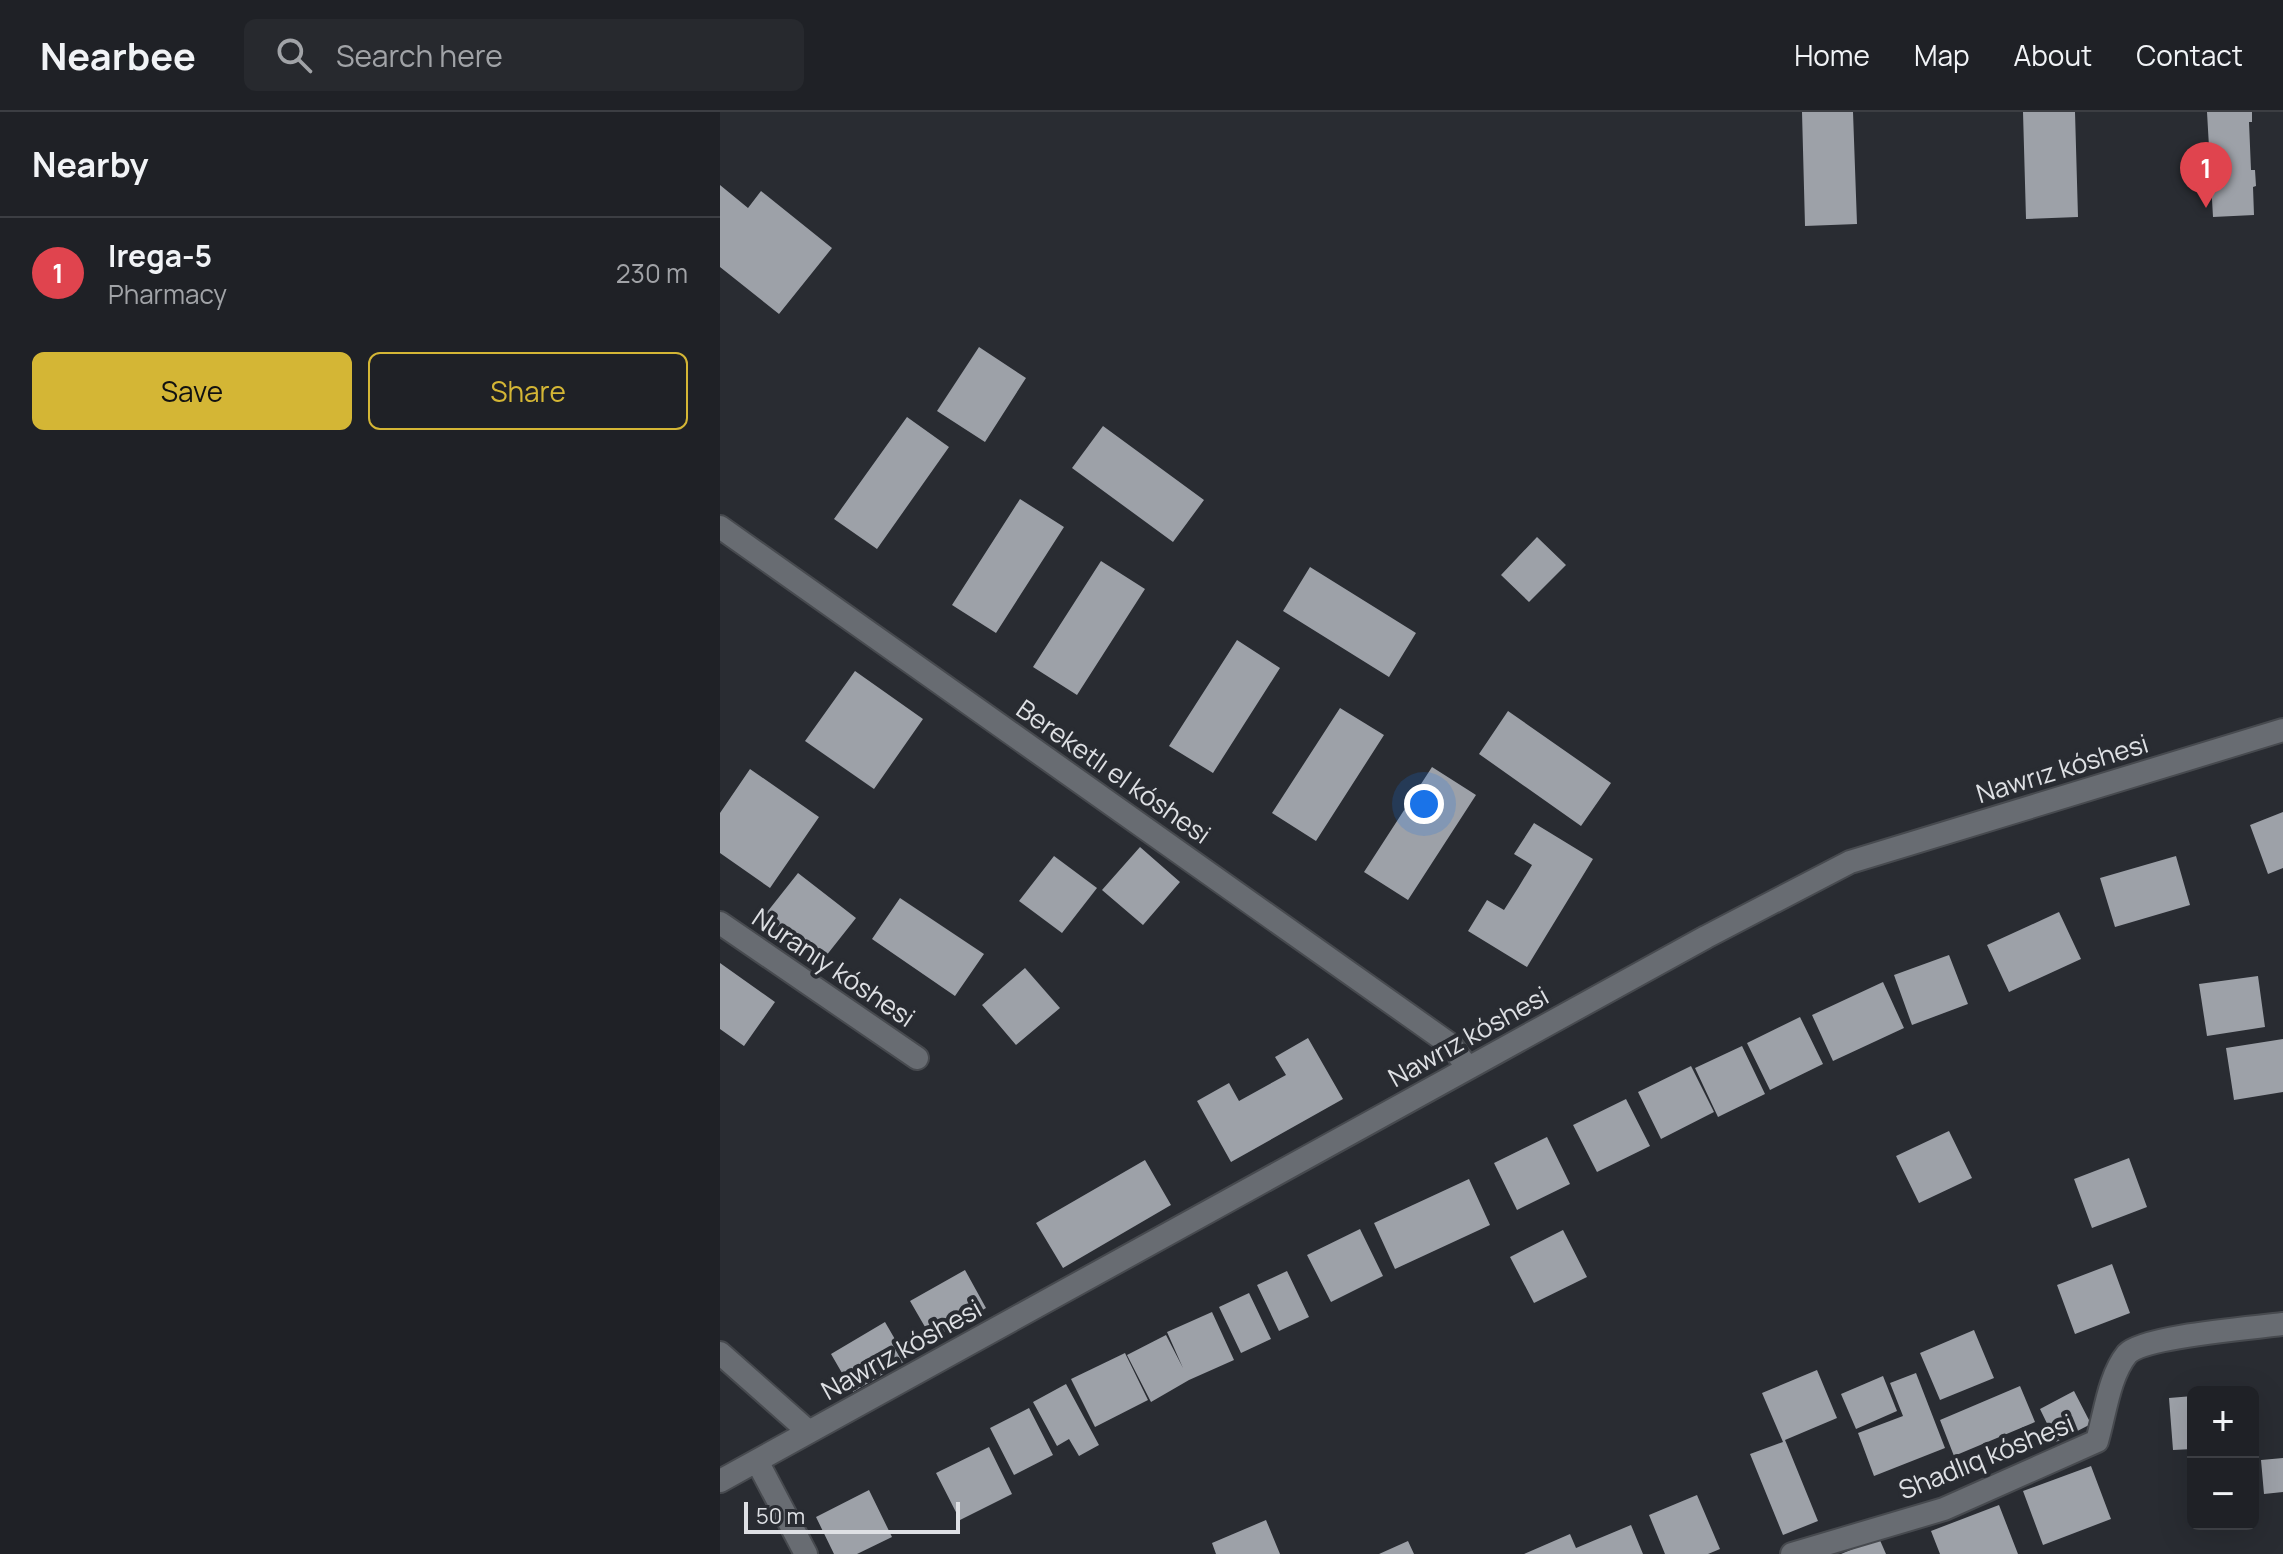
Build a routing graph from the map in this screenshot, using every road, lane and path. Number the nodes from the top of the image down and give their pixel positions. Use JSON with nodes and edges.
{"nodes":[{"id":1,"x":720,"y":527,"type":"edge"},
{"id":2,"x":2283,"y":730,"type":"edge"},
{"id":3,"x":720,"y":923,"type":"edge"},
{"id":4,"x":917,"y":1058,"type":"dead end"},
{"id":5,"x":1468,"y":1068,"type":"junction"},
{"id":6,"x":2283,"y":1324,"type":"edge"},
{"id":7,"x":720,"y":1353,"type":"edge"},
{"id":8,"x":809,"y":1432,"type":"junction"},
{"id":9,"x":757,"y":1461,"type":"junction"},
{"id":10,"x":720,"y":1481,"type":"edge"},
{"id":11,"x":806,"y":1554,"type":"edge"},
{"id":12,"x":1792,"y":1554,"type":"edge"}],
"edges":[{"from":1,"to":5,"type":"street","name":"Bereketlı el kóshesi"},
{"from":2,"to":5,"type":"street","name":"Nawrız kóshesi"},
{"from":3,"to":4,"type":"street","name":"Nuranıy kóshesi"},
{"from":5,"to":8,"type":"street","name":"Nawrız kóshesi"},
{"from":6,"to":12,"type":"street","name":"Shadlıq kóshesi"},
{"from":7,"to":8,"type":"street"},
{"from":8,"to":9,"type":"street","name":"Nawrız kóshesi"},
{"from":9,"to":10,"type":"street","name":"Nawrız kóshesi"},
{"from":9,"to":11,"type":"street"}]}
